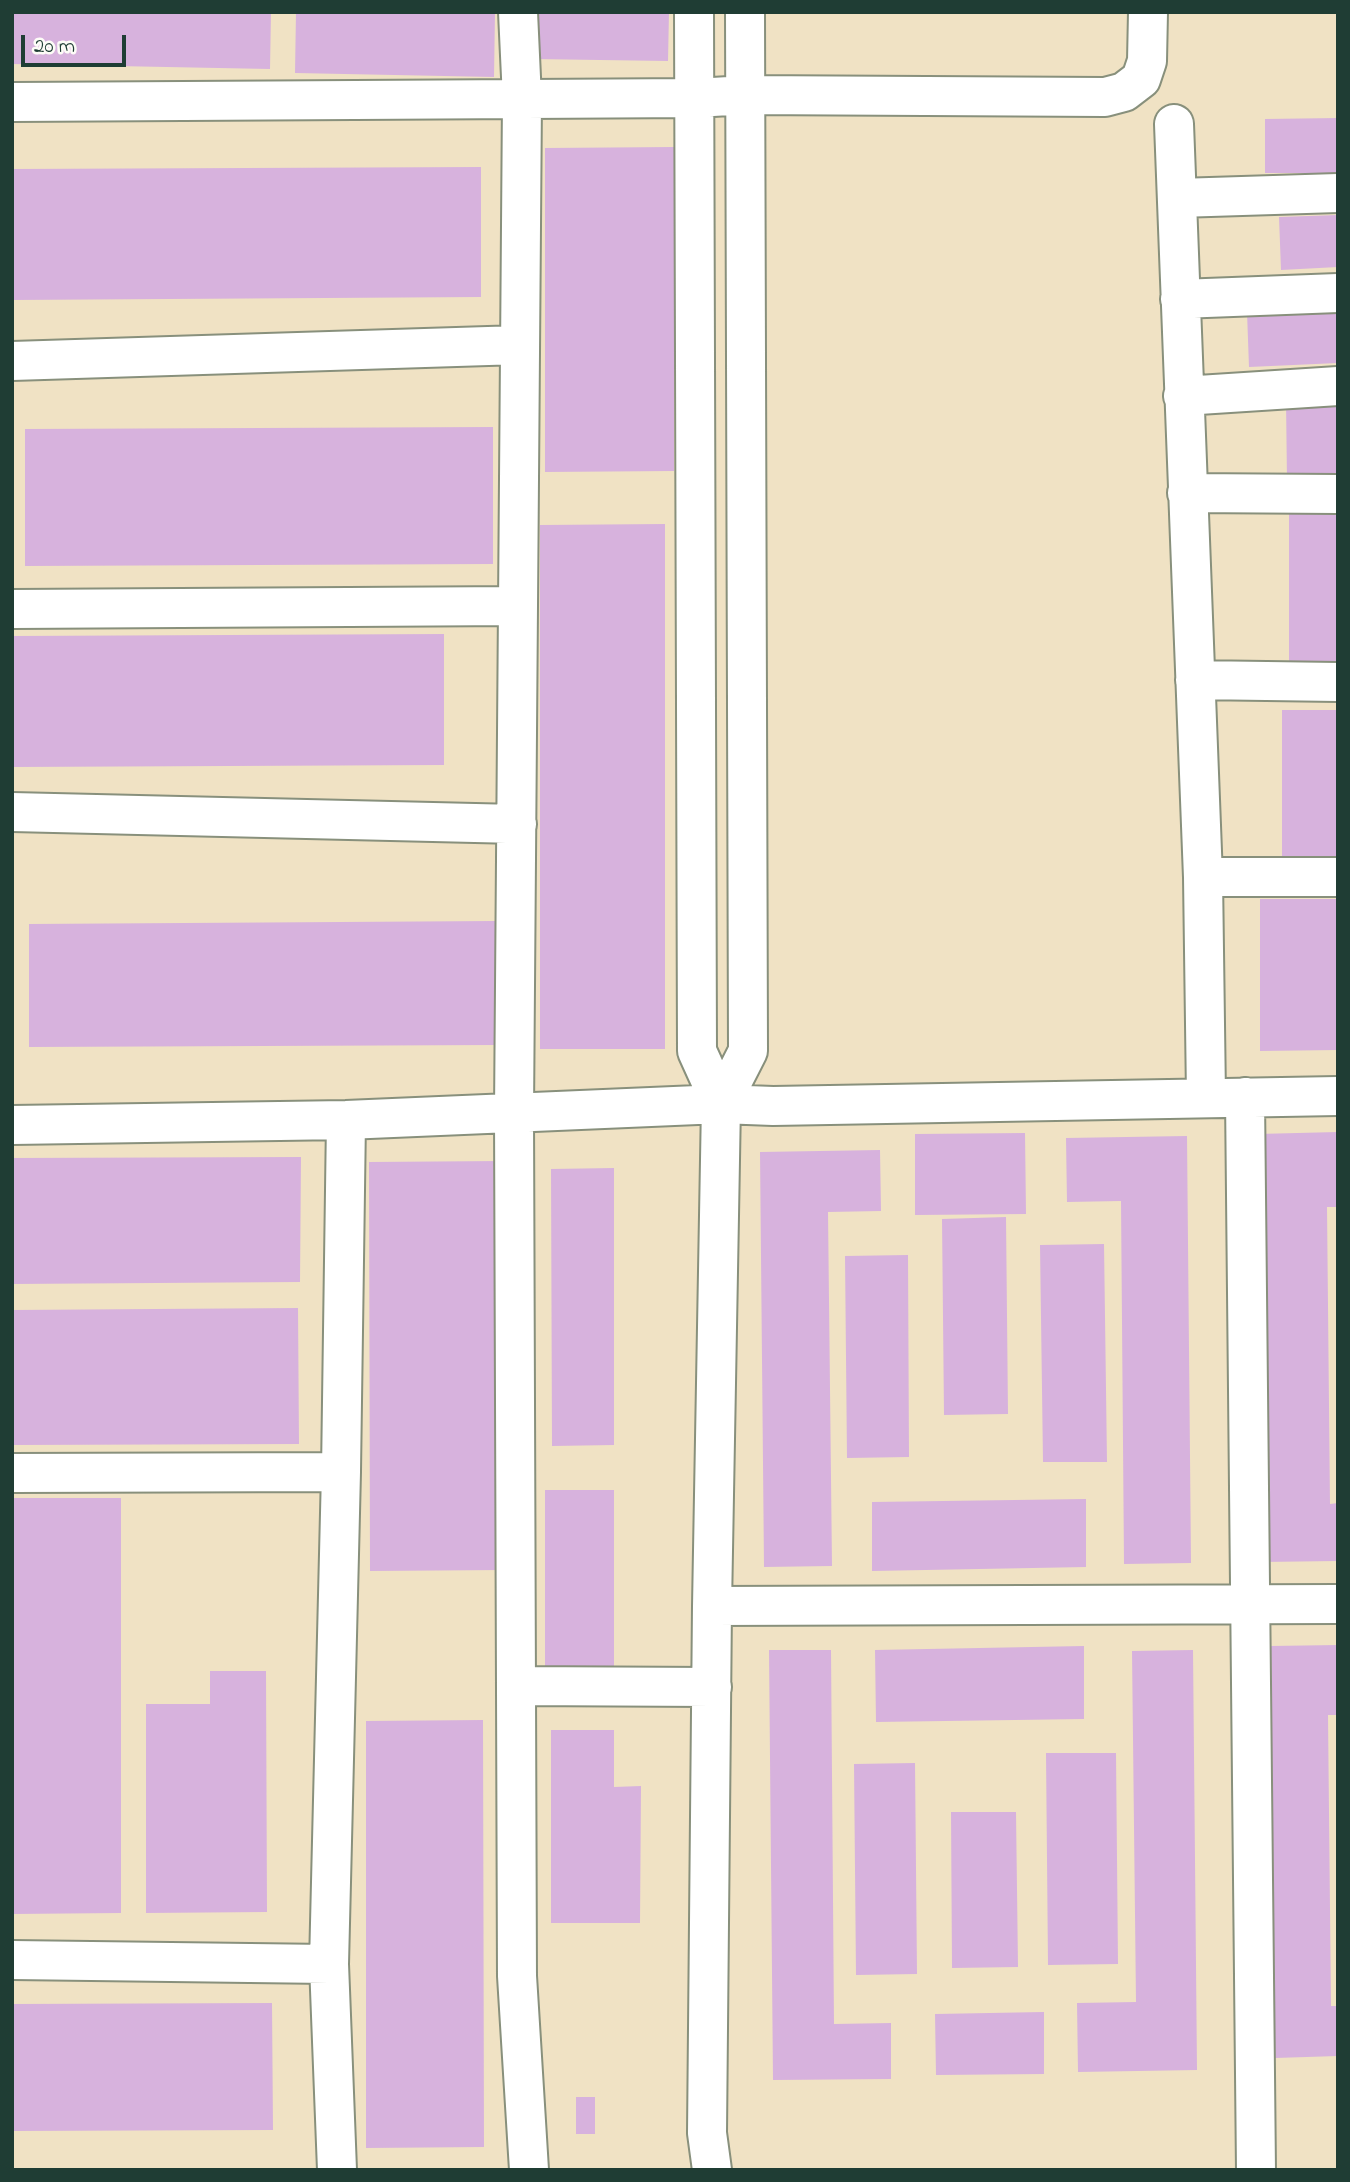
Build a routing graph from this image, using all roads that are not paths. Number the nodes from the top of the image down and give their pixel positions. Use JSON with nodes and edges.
{"nodes":[{"id":1,"x":518,"y":12,"type":"edge"},
{"id":2,"x":694,"y":12,"type":"edge"},
{"id":3,"x":746,"y":12,"type":"edge"},
{"id":4,"x":1148,"y":12,"type":"edge"},
{"id":5,"x":746,"y":95,"type":"junction"},
{"id":6,"x":696,"y":98,"type":"junction"},
{"id":7,"x":522,"y":99,"type":"junction"},
{"id":8,"x":12,"y":102,"type":"edge"},
{"id":9,"x":1174,"y":124,"type":"dead end"},
{"id":10,"x":1338,"y":193,"type":"edge"},
{"id":11,"x":1178,"y":198,"type":"junction"},
{"id":12,"x":1338,"y":293,"type":"edge"},
{"id":13,"x":1180,"y":299,"type":"junction"},
{"id":14,"x":520,"y":345,"type":"junction"},
{"id":15,"x":12,"y":361,"type":"edge"},
{"id":16,"x":1338,"y":386,"type":"edge"},
{"id":17,"x":1183,"y":396,"type":"junction"},
{"id":18,"x":1187,"y":493,"type":"junction"},
{"id":19,"x":1338,"y":494,"type":"edge"},
{"id":20,"x":517,"y":607,"type":"junction"},
{"id":21,"x":12,"y":609,"type":"edge"},
{"id":22,"x":1195,"y":680,"type":"junction"},
{"id":23,"x":1338,"y":682,"type":"edge"},
{"id":24,"x":12,"y":812,"type":"edge"},
{"id":25,"x":517,"y":824,"type":"junction"},
{"id":26,"x":1203,"y":877,"type":"junction"},
{"id":27,"x":1338,"y":877,"type":"edge"},
{"id":28,"x":1338,"y":1096,"type":"edge"},
{"id":29,"x":1206,"y":1097,"type":"junction"},
{"id":30,"x":1245,"y":1097,"type":"junction"},
{"id":31,"x":721,"y":1104,"type":"junction"},
{"id":32,"x":514,"y":1113,"type":"junction"},
{"id":33,"x":346,"y":1120,"type":"junction"},
{"id":34,"x":12,"y":1125,"type":"edge"},
{"id":35,"x":341,"y":1472,"type":"junction"},
{"id":36,"x":12,"y":1473,"type":"edge"},
{"id":37,"x":1338,"y":1604,"type":"edge"},
{"id":38,"x":1249,"y":1605,"type":"junction"},
{"id":39,"x":712,"y":1606,"type":"junction"},
{"id":40,"x":516,"y":1686,"type":"junction"},
{"id":41,"x":712,"y":1687,"type":"junction"},
{"id":42,"x":12,"y":1961,"type":"edge"},
{"id":43,"x":329,"y":1964,"type":"junction"},
{"id":44,"x":710,"y":2151,"type":"edge"},
{"id":45,"x":337,"y":2170,"type":"edge"},
{"id":46,"x":529,"y":2170,"type":"edge"},
{"id":47,"x":690,"y":2170,"type":"edge"},
{"id":48,"x":1256,"y":2170,"type":"edge"}],
"edges":[{"from":1,"to":7,"type":"street"},
{"from":2,"to":6,"type":"street"},
{"from":3,"to":5,"type":"street"},
{"from":4,"to":5,"type":"street"},
{"from":5,"to":6,"type":"street"},
{"from":5,"to":31,"type":"street"},
{"from":6,"to":7,"type":"street"},
{"from":6,"to":31,"type":"street"},
{"from":7,"to":8,"type":"street"},
{"from":7,"to":14,"type":"street"},
{"from":9,"to":11,"type":"street"},
{"from":10,"to":11,"type":"street"},
{"from":11,"to":13,"type":"street"},
{"from":12,"to":13,"type":"street"},
{"from":13,"to":17,"type":"street"},
{"from":14,"to":15,"type":"street"},
{"from":14,"to":20,"type":"street"},
{"from":16,"to":17,"type":"street"},
{"from":17,"to":18,"type":"street"},
{"from":18,"to":19,"type":"street"},
{"from":18,"to":22,"type":"street"},
{"from":20,"to":21,"type":"street"},
{"from":20,"to":25,"type":"street"},
{"from":22,"to":23,"type":"street"},
{"from":22,"to":26,"type":"street"},
{"from":24,"to":25,"type":"street"},
{"from":25,"to":32,"type":"street"},
{"from":26,"to":27,"type":"street"},
{"from":26,"to":29,"type":"street"},
{"from":28,"to":30,"type":"street"},
{"from":29,"to":30,"type":"street"},
{"from":29,"to":31,"type":"street"},
{"from":30,"to":38,"type":"street"},
{"from":31,"to":32,"type":"street"},
{"from":31,"to":39,"type":"street"},
{"from":32,"to":33,"type":"street"},
{"from":32,"to":40,"type":"street"},
{"from":33,"to":34,"type":"street"},
{"from":33,"to":35,"type":"street"},
{"from":35,"to":36,"type":"street"},
{"from":35,"to":43,"type":"street"},
{"from":37,"to":38,"type":"street"},
{"from":38,"to":39,"type":"street"},
{"from":38,"to":48,"type":"street"},
{"from":39,"to":41,"type":"street"},
{"from":40,"to":41,"type":"street"},
{"from":40,"to":46,"type":"street"},
{"from":41,"to":44,"type":"street"},
{"from":42,"to":43,"type":"street"},
{"from":43,"to":45,"type":"street"},
{"from":44,"to":47,"type":"street"}]}
